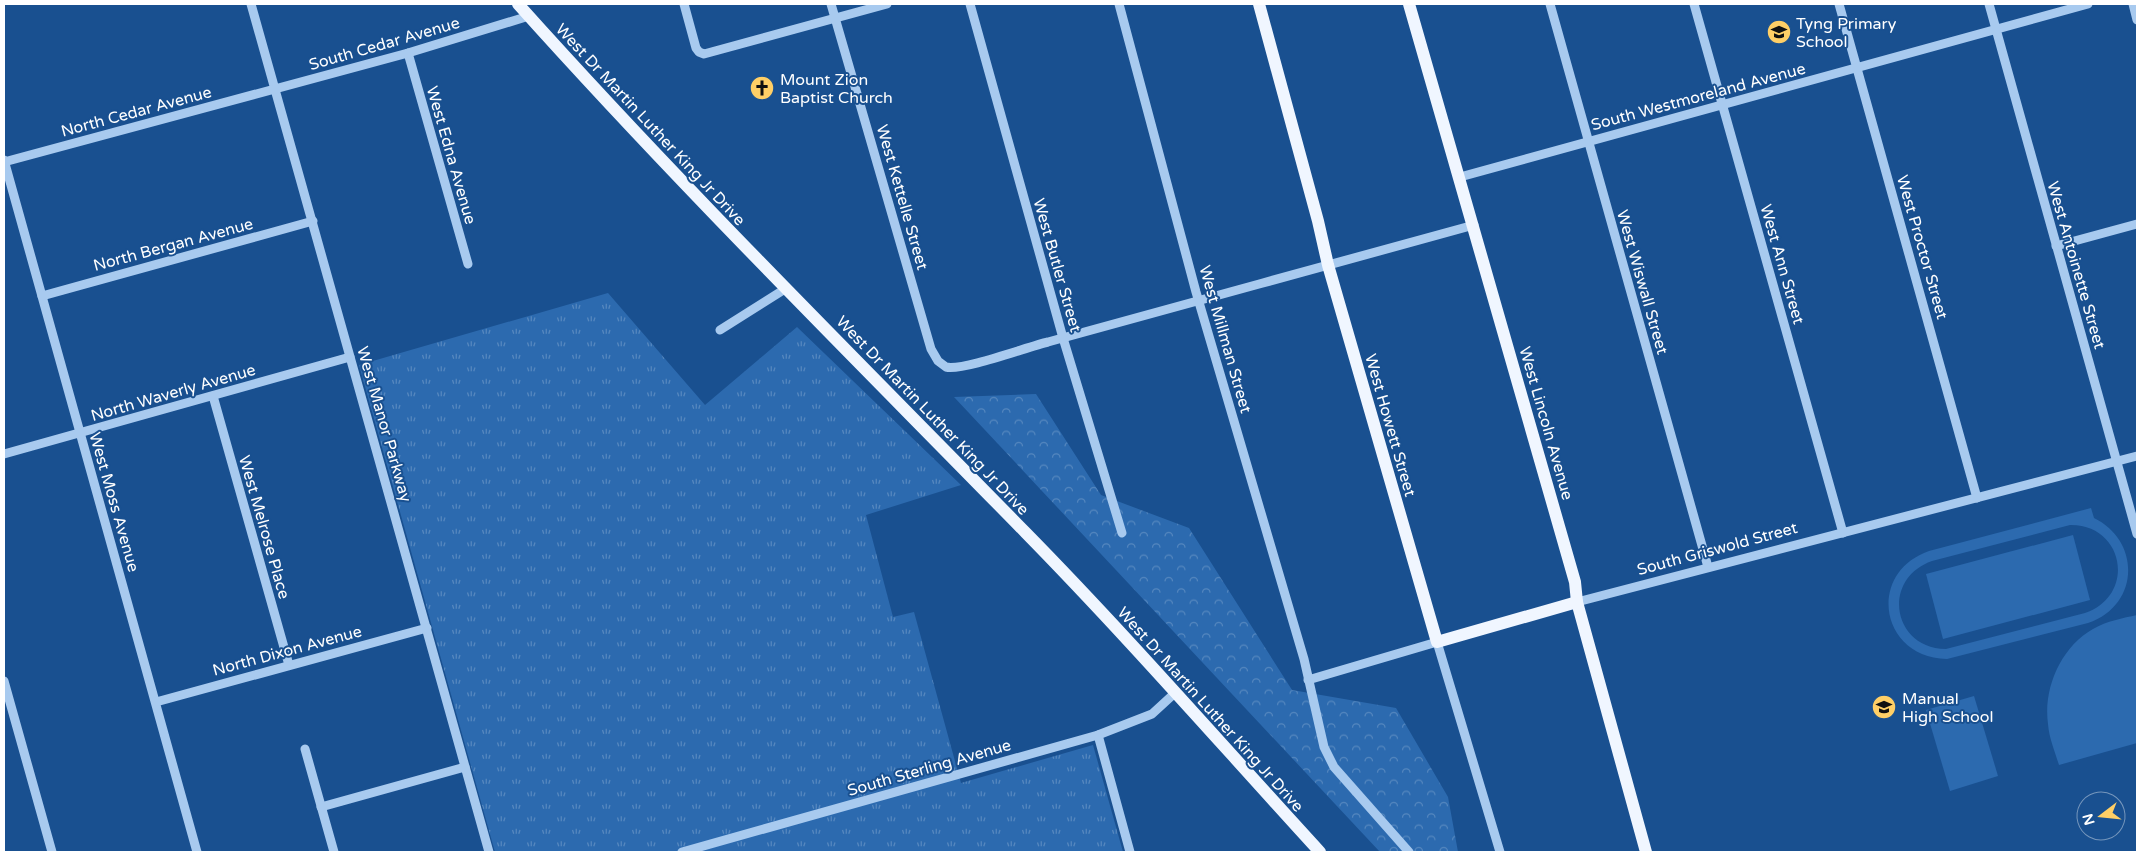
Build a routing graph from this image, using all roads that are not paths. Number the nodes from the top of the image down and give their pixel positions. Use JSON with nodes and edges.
{"nodes":[{"id":1,"x":251,"y":4,"type":"edge"},
{"id":2,"x":518,"y":4,"type":"edge"},
{"id":3,"x":684,"y":4,"type":"edge"},
{"id":4,"x":831,"y":4,"type":"edge"},
{"id":5,"x":887,"y":4,"type":"edge"},
{"id":6,"x":970,"y":4,"type":"edge"},
{"id":7,"x":1119,"y":4,"type":"edge"},
{"id":8,"x":1259,"y":4,"type":"edge"},
{"id":9,"x":1409,"y":4,"type":"edge"},
{"id":10,"x":1550,"y":4,"type":"edge"},
{"id":11,"x":1694,"y":4,"type":"edge"},
{"id":12,"x":1839,"y":4,"type":"edge"},
{"id":13,"x":1989,"y":4,"type":"edge"},
{"id":14,"x":2088,"y":4,"type":"edge"},
{"id":15,"x":2133,"y":4,"type":"edge"},
{"id":16,"x":529,"y":16,"type":"junction"},
{"id":17,"x":835,"y":18,"type":"junction"},
{"id":18,"x":2137,"y":20,"type":"edge"},
{"id":19,"x":1996,"y":30,"type":"junction"},
{"id":20,"x":408,"y":53,"type":"junction"},
{"id":21,"x":1857,"y":67,"type":"junction"},
{"id":22,"x":276,"y":89,"type":"junction"},
{"id":23,"x":1722,"y":105,"type":"junction"},
{"id":24,"x":1588,"y":141,"type":"junction"},
{"id":25,"x":4,"y":164,"type":"edge"},
{"id":26,"x":1460,"y":177,"type":"junction"},
{"id":27,"x":313,"y":221,"type":"junction"},
{"id":28,"x":2137,"y":224,"type":"edge"},
{"id":29,"x":1474,"y":225,"type":"junction"},
{"id":30,"x":2056,"y":246,"type":"junction"},
{"id":31,"x":468,"y":264,"type":"dead end"},
{"id":32,"x":1328,"y":265,"type":"junction"},
{"id":33,"x":786,"y":289,"type":"junction"},
{"id":34,"x":42,"y":296,"type":"junction"},
{"id":35,"x":1199,"y":302,"type":"junction"},
{"id":36,"x":720,"y":330,"type":"dead end"},
{"id":37,"x":1063,"y":338,"type":"junction"},
{"id":38,"x":350,"y":357,"type":"junction"},
{"id":39,"x":213,"y":396,"type":"junction"},
{"id":40,"x":80,"y":433,"type":"junction"},
{"id":41,"x":4,"y":454,"type":"edge"},
{"id":42,"x":2137,"y":456,"type":"edge"},
{"id":43,"x":2118,"y":462,"type":"junction"},
{"id":44,"x":1978,"y":498,"type":"junction"},
{"id":45,"x":1122,"y":533,"type":"dead end"},
{"id":46,"x":1843,"y":533,"type":"junction"},
{"id":47,"x":2137,"y":534,"type":"edge"},
{"id":48,"x":1708,"y":567,"type":"junction"},
{"id":49,"x":1577,"y":602,"type":"junction"},
{"id":50,"x":427,"y":628,"type":"junction"},
{"id":51,"x":1437,"y":642,"type":"junction"},
{"id":52,"x":289,"y":665,"type":"junction"},
{"id":53,"x":1308,"y":680,"type":"junction"},
{"id":54,"x":4,"y":681,"type":"edge"},
{"id":55,"x":1176,"y":692,"type":"junction"},
{"id":56,"x":156,"y":702,"type":"junction"},
{"id":57,"x":1098,"y":735,"type":"junction"},
{"id":58,"x":305,"y":749,"type":"dead end"},
{"id":59,"x":465,"y":767,"type":"junction"},
{"id":60,"x":321,"y":807,"type":"junction"},
{"id":61,"x":52,"y":852,"type":"edge"},
{"id":62,"x":197,"y":852,"type":"edge"},
{"id":63,"x":334,"y":852,"type":"edge"},
{"id":64,"x":489,"y":852,"type":"edge"},
{"id":65,"x":682,"y":852,"type":"edge"},
{"id":66,"x":1130,"y":852,"type":"edge"},
{"id":67,"x":1320,"y":852,"type":"edge"},
{"id":68,"x":1409,"y":852,"type":"edge"},
{"id":69,"x":1500,"y":852,"type":"edge"},
{"id":70,"x":1646,"y":852,"type":"edge"}],
"edges":[{"from":1,"to":22,"type":"street","name":"West Manor Parkway"},
{"from":2,"to":16,"type":"main road","name":"West Dr Martin Luther King Jr Drive"},
{"from":3,"to":17,"type":"street"},
{"from":4,"to":17,"type":"street","name":"West Kettelle Street"},
{"from":5,"to":17,"type":"street"},
{"from":6,"to":37,"type":"street","name":"West Butler Street"},
{"from":7,"to":35,"type":"street","name":"West Millman Street"},
{"from":8,"to":32,"type":"main road","name":"West Howett Street"},
{"from":9,"to":26,"type":"main road","name":"West Lincoln Avenue"},
{"from":10,"to":24,"type":"street","name":"West Wiswall Street"},
{"from":11,"to":23,"type":"street","name":"West Ann Street"},
{"from":12,"to":21,"type":"street","name":"West Proctor Street"},
{"from":13,"to":19,"type":"street","name":"West Antoinette Street"},
{"from":14,"to":19,"type":"street","name":"South Westmoreland Avenue"},
{"from":15,"to":18,"type":"street"},
{"from":16,"to":20,"type":"street","name":"South Cedar Avenue"},
{"from":16,"to":33,"type":"main road","name":"West Dr Martin Luther King Jr Drive"},
{"from":17,"to":37,"type":"street","name":"West Kettelle Street"},
{"from":19,"to":21,"type":"street","name":"South Westmoreland Avenue"},
{"from":19,"to":30,"type":"street","name":"West Antoinette Street"},
{"from":20,"to":22,"type":"street","name":"South Cedar Avenue"},
{"from":20,"to":31,"type":"street","name":"West Edna Avenue"},
{"from":21,"to":23,"type":"street","name":"South Westmoreland Avenue"},
{"from":21,"to":44,"type":"street","name":"West Proctor Street"},
{"from":22,"to":25,"type":"street","name":"North Cedar Avenue"},
{"from":22,"to":27,"type":"street","name":"West Manor Parkway"},
{"from":23,"to":24,"type":"street","name":"South Westmoreland Avenue"},
{"from":23,"to":46,"type":"street","name":"West Ann Street"},
{"from":24,"to":26,"type":"street","name":"South Westmoreland Avenue"},
{"from":24,"to":48,"type":"street","name":"West Wiswall Street"},
{"from":25,"to":34,"type":"street","name":"West Moss Avenue"},
{"from":26,"to":29,"type":"main road","name":"West Lincoln Avenue"},
{"from":27,"to":34,"type":"street","name":"North Bergan Avenue"},
{"from":27,"to":38,"type":"street","name":"West Manor Parkway"},
{"from":28,"to":30,"type":"street"},
{"from":29,"to":32,"type":"street"},
{"from":29,"to":49,"type":"main road","name":"West Lincoln Avenue"},
{"from":30,"to":43,"type":"street","name":"West Antoinette Street"},
{"from":32,"to":35,"type":"street"},
{"from":32,"to":51,"type":"main road","name":"West Howett Street"},
{"from":33,"to":36,"type":"street"},
{"from":33,"to":55,"type":"main road","name":"West Dr Martin Luther King Jr Drive"},
{"from":34,"to":40,"type":"street","name":"West Moss Avenue"},
{"from":35,"to":37,"type":"street"},
{"from":35,"to":53,"type":"street","name":"West Millman Street"},
{"from":37,"to":45,"type":"street","name":"West Butler Street"},
{"from":38,"to":39,"type":"street","name":"North Waverly Avenue"},
{"from":38,"to":50,"type":"street","name":"West Manor Parkway"},
{"from":39,"to":40,"type":"street","name":"North Waverly Avenue"},
{"from":39,"to":52,"type":"street","name":"West Melrose Place"},
{"from":40,"to":41,"type":"street","name":"North Waverly Avenue"},
{"from":40,"to":56,"type":"street","name":"West Moss Avenue"},
{"from":42,"to":43,"type":"street","name":"South Griswold Street"},
{"from":43,"to":44,"type":"street","name":"South Griswold Street"},
{"from":43,"to":47,"type":"street","name":"West Antoinette Street"},
{"from":44,"to":46,"type":"street","name":"South Griswold Street"},
{"from":46,"to":48,"type":"street","name":"South Griswold Street"},
{"from":48,"to":49,"type":"street","name":"South Griswold Street"},
{"from":49,"to":51,"type":"main road","name":"South Griswold Street"},
{"from":49,"to":70,"type":"main road","name":"West Lincoln Avenue"},
{"from":50,"to":52,"type":"street","name":"North Dixon Avenue"},
{"from":50,"to":59,"type":"street","name":"West Manor Parkway"},
{"from":51,"to":53,"type":"street","name":"South Griswold Street"},
{"from":51,"to":69,"type":"street","name":"West Howett Street"},
{"from":52,"to":56,"type":"street","name":"North Dixon Avenue"},
{"from":53,"to":68,"type":"street","name":"West Millman Street"},
{"from":54,"to":61,"type":"street"},
{"from":55,"to":57,"type":"street","name":"South Sterling Avenue"},
{"from":55,"to":67,"type":"main road","name":"West Dr Martin Luther King Jr Drive"},
{"from":56,"to":62,"type":"street","name":"West Moss Avenue"},
{"from":57,"to":65,"type":"street","name":"South Sterling Avenue"},
{"from":57,"to":66,"type":"street"},
{"from":58,"to":60,"type":"street"},
{"from":59,"to":60,"type":"street"},
{"from":59,"to":64,"type":"street","name":"West Manor Parkway"},
{"from":60,"to":63,"type":"street"}]}
